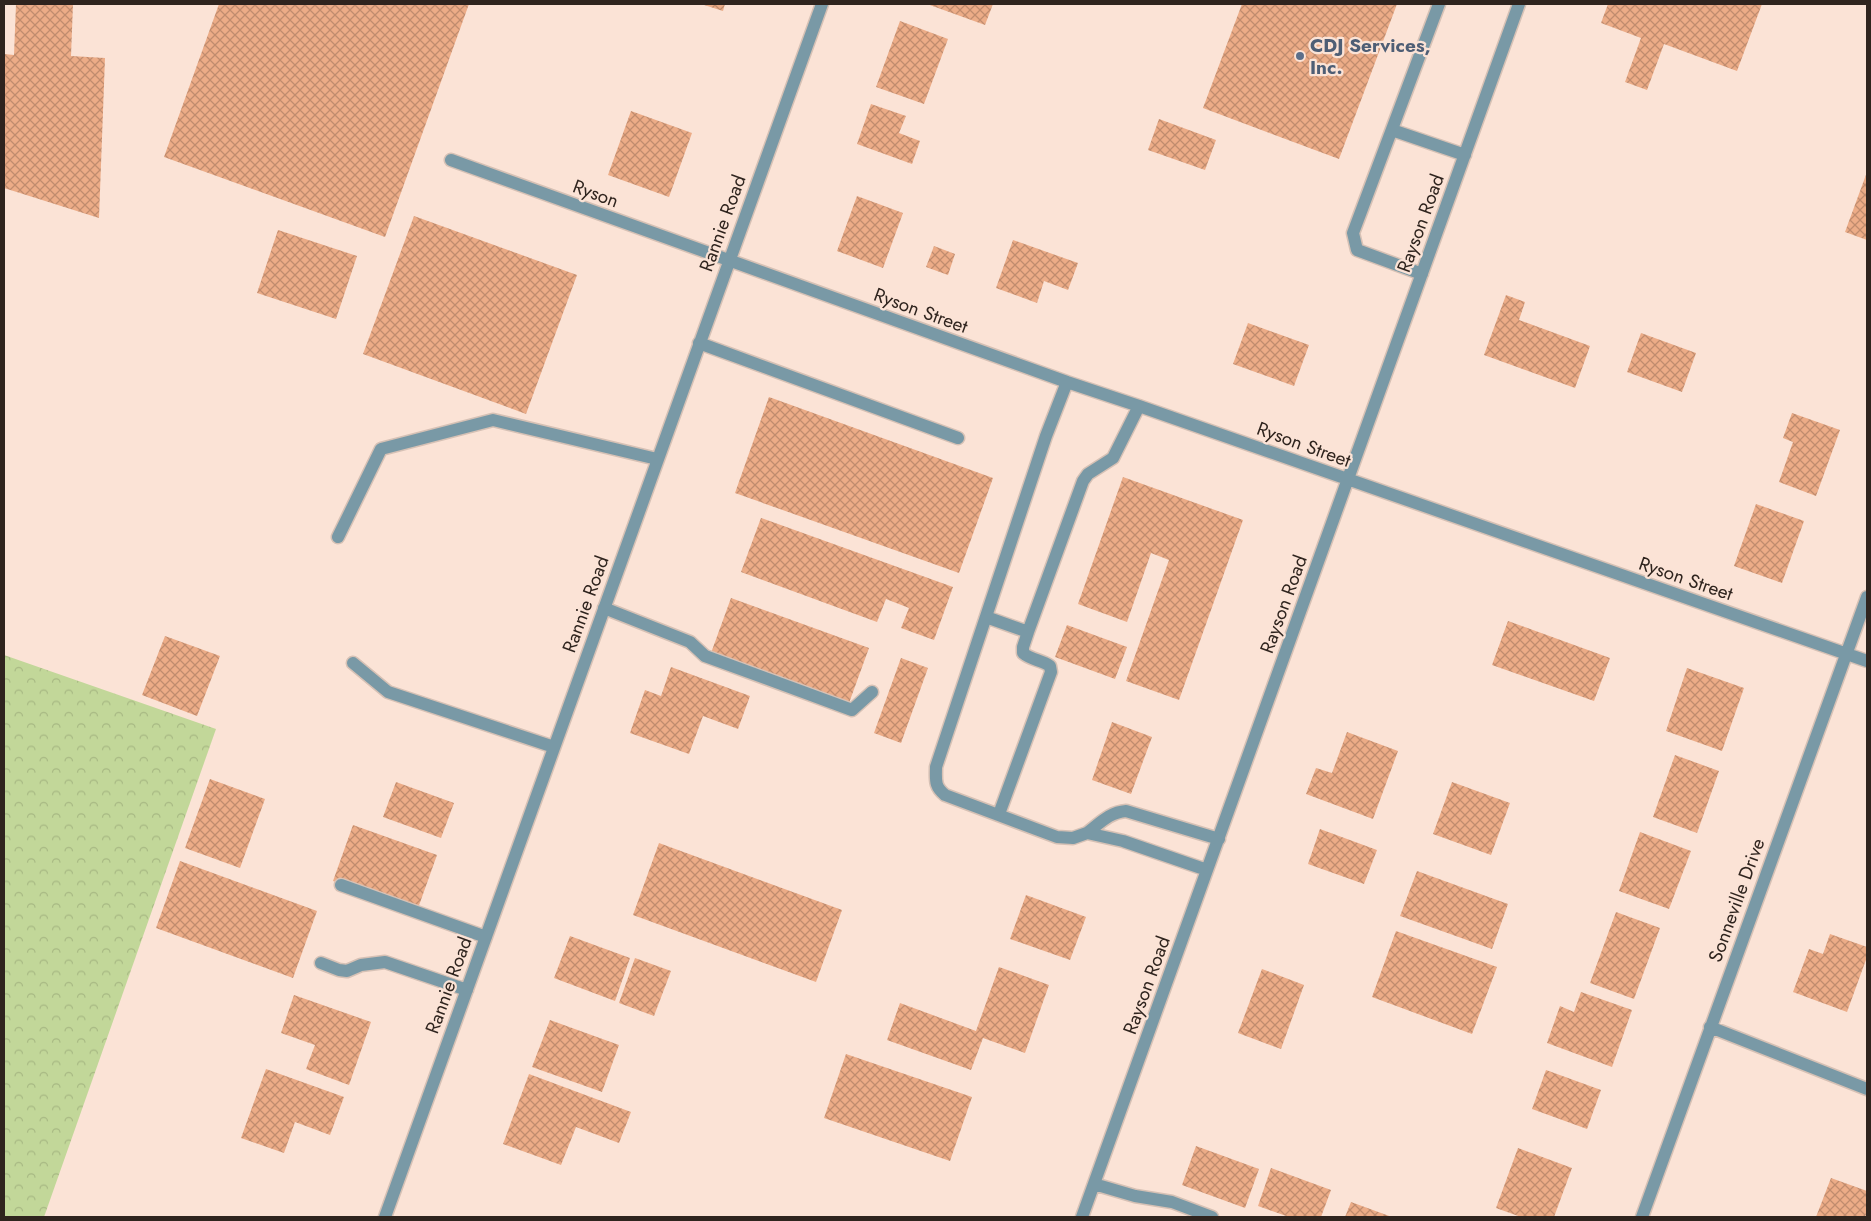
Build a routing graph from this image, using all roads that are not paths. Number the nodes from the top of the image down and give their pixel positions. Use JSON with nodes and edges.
{"nodes":[{"id":1,"x":822,"y":4,"type":"edge"},
{"id":2,"x":1439,"y":4,"type":"edge"},
{"id":3,"x":1519,"y":4,"type":"edge"},
{"id":4,"x":1392,"y":130,"type":"junction"},
{"id":5,"x":1465,"y":155,"type":"junction"},
{"id":6,"x":451,"y":160,"type":"dead end"},
{"id":7,"x":728,"y":261,"type":"junction"},
{"id":8,"x":1422,"y":274,"type":"junction"},
{"id":9,"x":698,"y":343,"type":"junction"},
{"id":10,"x":1067,"y":382,"type":"junction"},
{"id":11,"x":1139,"y":406,"type":"junction"},
{"id":12,"x":958,"y":438,"type":"dead end"},
{"id":13,"x":657,"y":459,"type":"junction"},
{"id":14,"x":1348,"y":480,"type":"junction"},
{"id":15,"x":338,"y":537,"type":"dead end"},
{"id":16,"x":1867,"y":596,"type":"edge"},
{"id":17,"x":604,"y":608,"type":"junction"},
{"id":18,"x":986,"y":617,"type":"junction"},
{"id":19,"x":1028,"y":632,"type":"junction"},
{"id":20,"x":1847,"y":654,"type":"junction"},
{"id":21,"x":1867,"y":661,"type":"edge"},
{"id":22,"x":354,"y":663,"type":"dead end"},
{"id":23,"x":872,"y":692,"type":"dead end"},
{"id":24,"x":554,"y":747,"type":"junction"},
{"id":25,"x":999,"y":814,"type":"junction"},
{"id":26,"x":1087,"y":833,"type":"junction"},
{"id":27,"x":1219,"y":839,"type":"junction"},
{"id":28,"x":1207,"y":870,"type":"junction"},
{"id":29,"x":341,"y":885,"type":"dead end"},
{"id":30,"x":486,"y":936,"type":"junction"},
{"id":31,"x":321,"y":963,"type":"dead end"},
{"id":32,"x":467,"y":990,"type":"junction"},
{"id":33,"x":1710,"y":1027,"type":"junction"},
{"id":34,"x":1867,"y":1090,"type":"edge"},
{"id":35,"x":1094,"y":1184,"type":"junction"},
{"id":36,"x":385,"y":1217,"type":"edge"},
{"id":37,"x":1082,"y":1217,"type":"edge"},
{"id":38,"x":1212,"y":1217,"type":"edge"},
{"id":39,"x":1642,"y":1217,"type":"edge"}],
"edges":[{"from":1,"to":7,"type":"street","name":"Rannie Road"},
{"from":2,"to":4,"type":"street"},
{"from":3,"to":5,"type":"street","name":"Rayson Road"},
{"from":4,"to":5,"type":"street"},
{"from":4,"to":8,"type":"street"},
{"from":5,"to":8,"type":"street","name":"Rayson Road"},
{"from":6,"to":7,"type":"street","name":"Ryson"},
{"from":7,"to":9,"type":"street","name":"Rannie Road"},
{"from":7,"to":10,"type":"street","name":"Ryson Street"},
{"from":8,"to":14,"type":"street","name":"Rayson Road"},
{"from":9,"to":12,"type":"street"},
{"from":9,"to":13,"type":"street","name":"Rannie Road"},
{"from":10,"to":11,"type":"street","name":"Ryson Street"},
{"from":10,"to":18,"type":"street"},
{"from":11,"to":14,"type":"street","name":"Ryson Street"},
{"from":11,"to":19,"type":"street"},
{"from":13,"to":15,"type":"street"},
{"from":13,"to":17,"type":"street","name":"Rannie Road"},
{"from":14,"to":20,"type":"street","name":"Ryson Street"},
{"from":14,"to":27,"type":"street","name":"Rayson Road"},
{"from":16,"to":20,"type":"street","name":"Sonneville Drive"},
{"from":17,"to":23,"type":"street"},
{"from":17,"to":24,"type":"street","name":"Rannie Road"},
{"from":18,"to":19,"type":"street"},
{"from":18,"to":25,"type":"street"},
{"from":19,"to":25,"type":"street"},
{"from":20,"to":21,"type":"street","name":"Ryson Street"},
{"from":20,"to":33,"type":"street","name":"Sonneville Drive"},
{"from":22,"to":24,"type":"street"},
{"from":24,"to":30,"type":"street","name":"Rannie Road"},
{"from":25,"to":26,"type":"street"},
{"from":26,"to":27,"type":"street"},
{"from":26,"to":28,"type":"street"},
{"from":27,"to":28,"type":"street","name":"Rayson Road"},
{"from":28,"to":35,"type":"street","name":"Rayson Road"},
{"from":29,"to":30,"type":"street"},
{"from":30,"to":32,"type":"street","name":"Rannie Road"},
{"from":31,"to":32,"type":"street"},
{"from":32,"to":36,"type":"street","name":"Rannie Road"},
{"from":33,"to":34,"type":"street"},
{"from":33,"to":39,"type":"street","name":"Sonneville Drive"},
{"from":35,"to":37,"type":"street","name":"Rayson Road"},
{"from":35,"to":38,"type":"street"}]}
